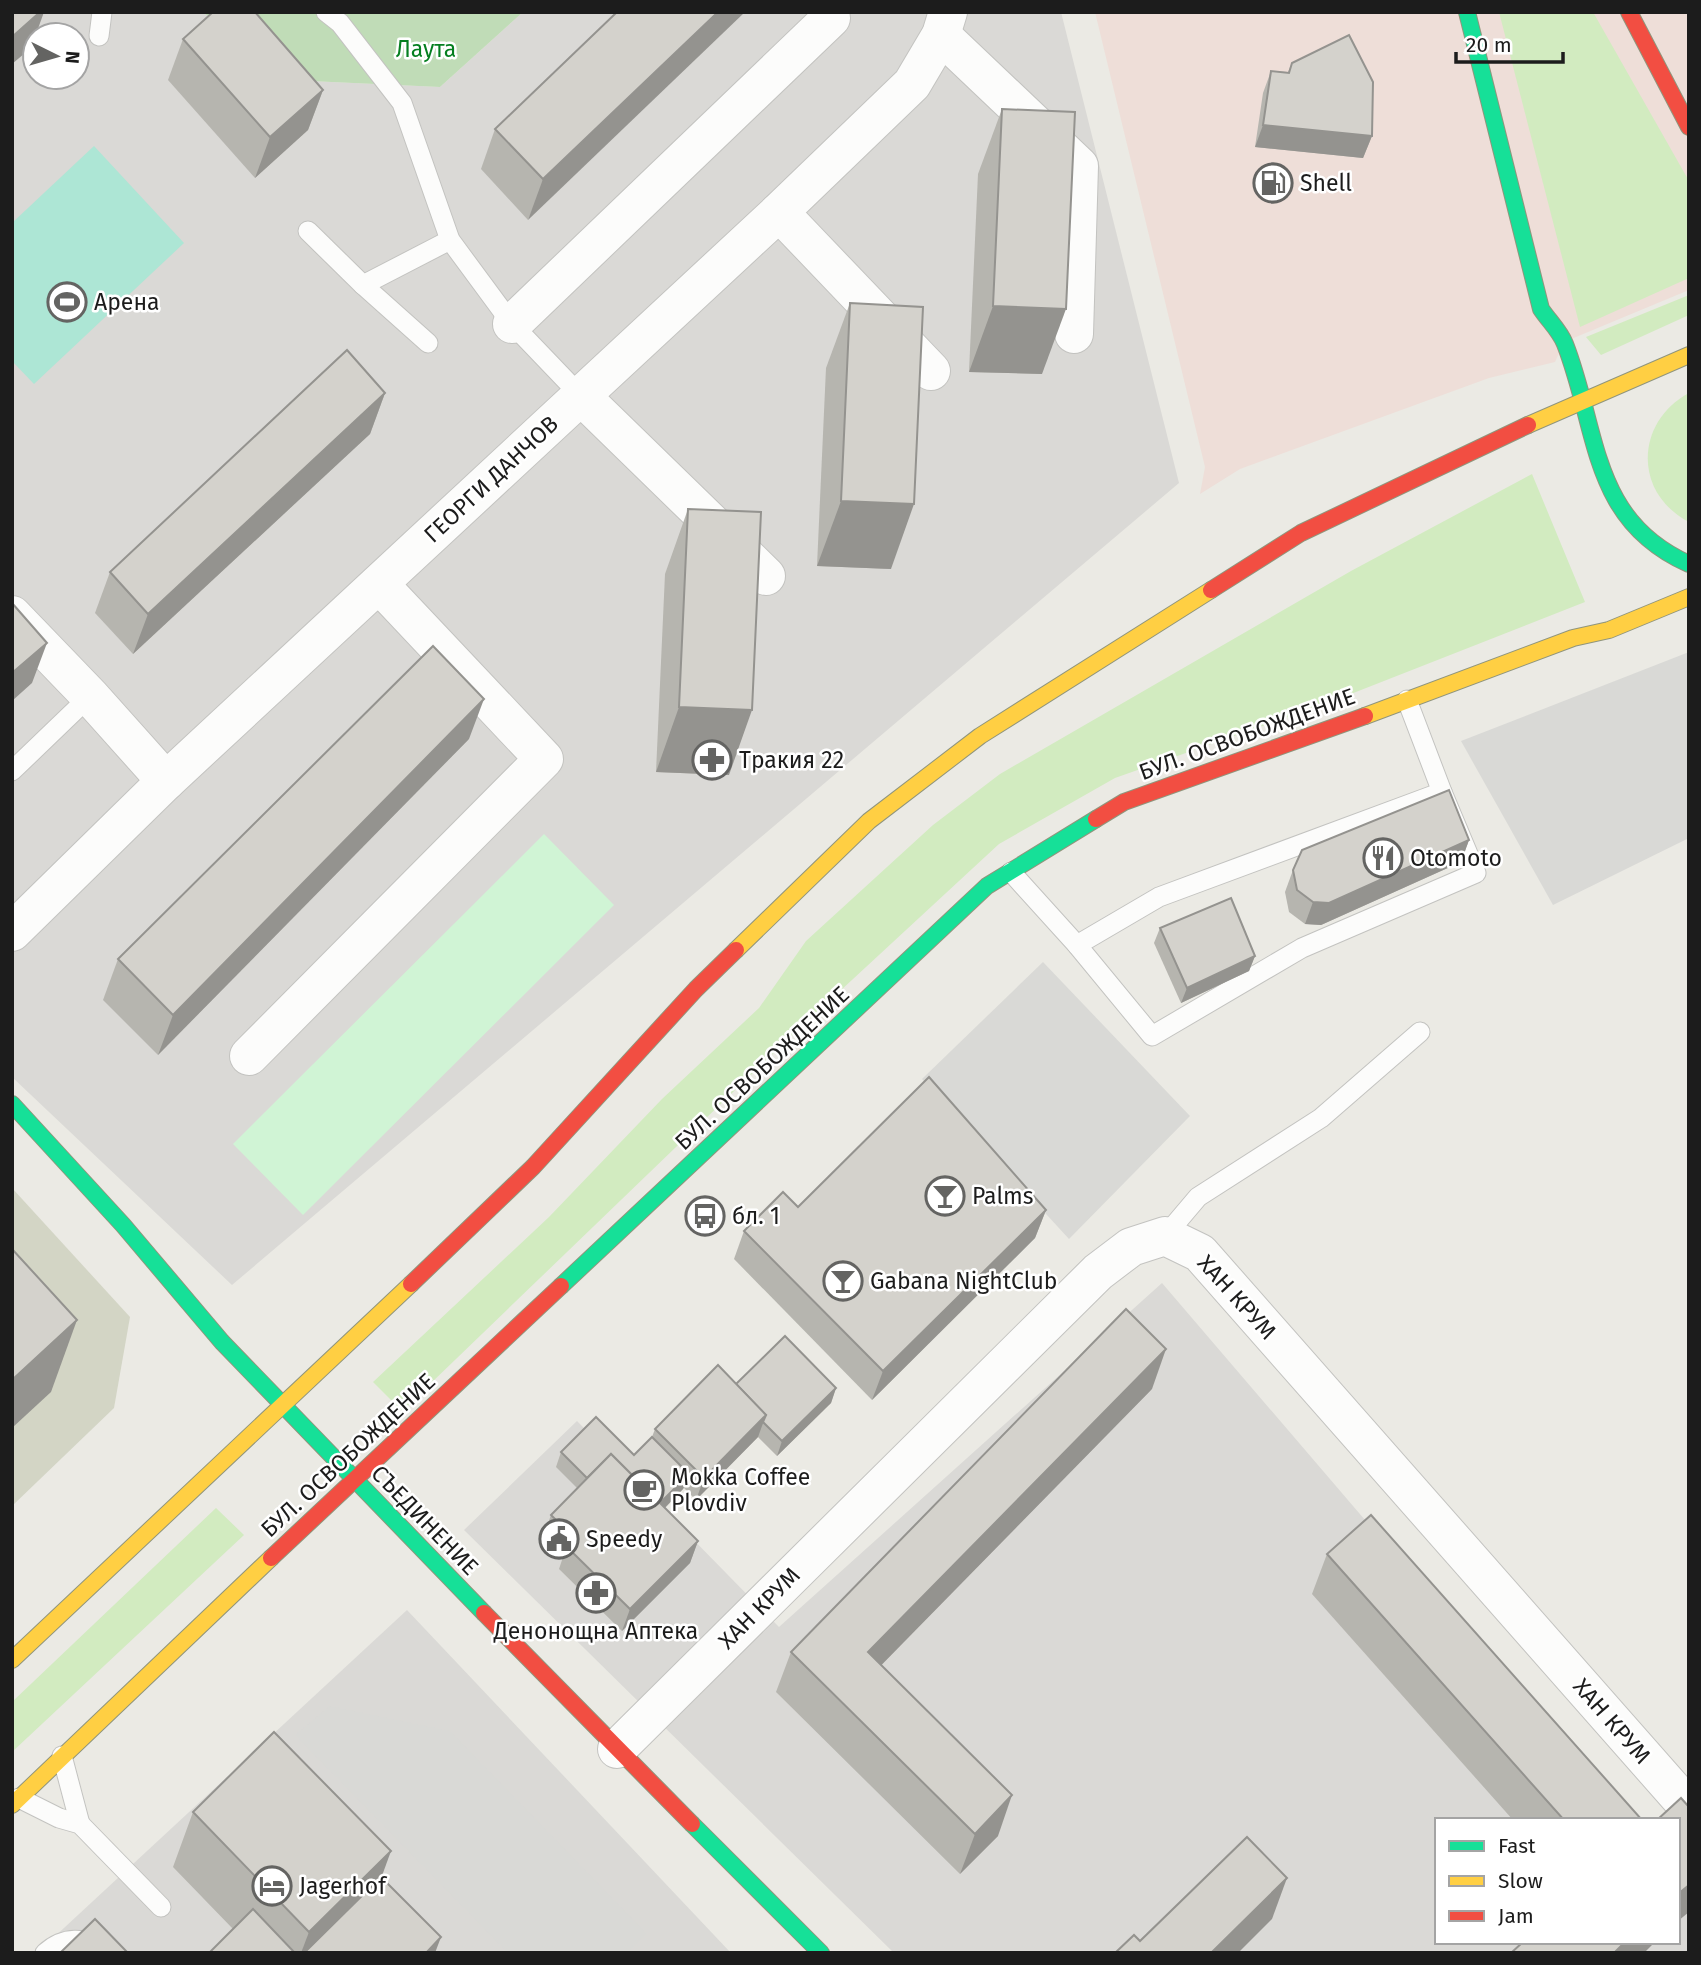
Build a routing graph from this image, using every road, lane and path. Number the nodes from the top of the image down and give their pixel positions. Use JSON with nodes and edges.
{"nodes":[{"id":1,"x":102,"y":12,"type":"edge"},
{"id":2,"x":326,"y":12,"type":"edge"},
{"id":3,"x":1467,"y":12,"type":"edge"},
{"id":4,"x":1629,"y":12,"type":"edge"},
{"id":5,"x":831,"y":19,"type":"dead end"},
{"id":6,"x":945,"y":24,"type":"edge"},
{"id":7,"x":99,"y":36,"type":"dead end"},
{"id":8,"x":1689,"y":127,"type":"edge"},
{"id":9,"x":779,"y":212,"type":"junction"},
{"id":10,"x":309,"y":231,"type":"dead end"},
{"id":11,"x":450,"y":240,"type":"junction"},
{"id":12,"x":363,"y":285,"type":"junction"},
{"id":13,"x":512,"y":324,"type":"junction"},
{"id":14,"x":1074,"y":334,"type":"dead end"},
{"id":15,"x":428,"y":343,"type":"dead end"},
{"id":16,"x":1689,"y":355,"type":"edge"},
{"id":17,"x":931,"y":371,"type":"dead end"},
{"id":18,"x":580,"y":395,"type":"junction"},
{"id":19,"x":1581,"y":402,"type":"junction"},
{"id":20,"x":1689,"y":564,"type":"edge"},
{"id":21,"x":766,"y":576,"type":"dead end"},
{"id":22,"x":379,"y":584,"type":"junction"},
{"id":23,"x":1689,"y":597,"type":"edge"},
{"id":24,"x":12,"y":615,"type":"edge"},
{"id":25,"x":90,"y":696,"type":"junction"},
{"id":26,"x":1407,"y":699,"type":"junction"},
{"id":27,"x":12,"y":771,"type":"edge"},
{"id":28,"x":166,"y":781,"type":"junction"},
{"id":29,"x":1442,"y":792,"type":"junction"},
{"id":30,"x":1011,"y":872,"type":"junction"},
{"id":31,"x":12,"y":932,"type":"edge"},
{"id":32,"x":1077,"y":945,"type":"junction"},
{"id":33,"x":1420,"y":1032,"type":"dead end"},
{"id":34,"x":249,"y":1056,"type":"dead end"},
{"id":35,"x":12,"y":1104,"type":"edge"},
{"id":36,"x":1165,"y":1236,"type":"junction"},
{"id":37,"x":283,"y":1407,"type":"junction"},
{"id":38,"x":354,"y":1479,"type":"junction"},
{"id":39,"x":12,"y":1660,"type":"edge"},
{"id":40,"x":617,"y":1749,"type":"junction"},
{"id":41,"x":62,"y":1755,"type":"junction"},
{"id":42,"x":16,"y":1801,"type":"edge"},
{"id":43,"x":1689,"y":1808,"type":"edge"},
{"id":44,"x":80,"y":1824,"type":"junction"},
{"id":45,"x":161,"y":1907,"type":"dead end"},
{"id":46,"x":45,"y":1953,"type":"edge"},
{"id":47,"x":104,"y":1953,"type":"edge"},
{"id":48,"x":821,"y":1953,"type":"edge"}],
"edges":[{"from":1,"to":7,"type":"lane"},
{"from":2,"to":11,"type":"lane"},
{"from":3,"to":19,"type":"main road"},
{"from":4,"to":8,"type":"main road"},
{"from":5,"to":13,"type":"street"},
{"from":6,"to":9,"type":"street","name":"ГЕОРГИ ДАНЧОВ"},
{"from":6,"to":14,"type":"street"},
{"from":9,"to":17,"type":"street"},
{"from":9,"to":18,"type":"street","name":"ГЕОРГИ ДАНЧОВ"},
{"from":10,"to":12,"type":"lane"},
{"from":11,"to":12,"type":"lane"},
{"from":11,"to":13,"type":"lane"},
{"from":12,"to":15,"type":"lane"},
{"from":13,"to":18,"type":"lane"},
{"from":16,"to":19,"type":"main road"},
{"from":18,"to":21,"type":"street"},
{"from":18,"to":22,"type":"street","name":"ГЕОРГИ ДАНЧОВ"},
{"from":19,"to":20,"type":"main road"},
{"from":19,"to":37,"type":"main road"},
{"from":22,"to":28,"type":"street","name":"ГЕОРГИ ДАНЧОВ"},
{"from":22,"to":34,"type":"street"},
{"from":23,"to":26,"type":"main road","name":"БУЛ. ОСВОБОЖДЕНИЕ"},
{"from":24,"to":25,"type":"street"},
{"from":25,"to":27,"type":"lane"},
{"from":25,"to":28,"type":"street"},
{"from":26,"to":29,"type":"lane"},
{"from":26,"to":30,"type":"main road","name":"БУЛ. ОСВОБОЖДЕНИЕ"},
{"from":28,"to":31,"type":"street","name":"ГЕОРГИ ДАНЧОВ"},
{"from":29,"to":32,"type":"lane"},
{"from":29,"to":32,"type":"lane"},
{"from":30,"to":32,"type":"lane"},
{"from":30,"to":38,"type":"main road","name":"БУЛ. ОСВОБОЖДЕНИЕ"},
{"from":33,"to":36,"type":"lane"},
{"from":35,"to":37,"type":"main road","name":"СЪЕДИНЕНИЕ"},
{"from":36,"to":40,"type":"street","name":"ХАН КРУМ"},
{"from":36,"to":43,"type":"street","name":"ХАН КРУМ"},
{"from":37,"to":38,"type":"main road","name":"СЪЕДИНЕНИЕ"},
{"from":37,"to":39,"type":"main road"},
{"from":38,"to":40,"type":"main road","name":"СЪЕДИНЕНИЕ"},
{"from":38,"to":41,"type":"main road","name":"БУЛ. ОСВОБОЖДЕНИЕ"},
{"from":40,"to":48,"type":"main road","name":"СЪЕДИНЕНИЕ"},
{"from":41,"to":42,"type":"main road","name":"БУЛ. ОСВОБОЖДЕНИЕ"},
{"from":41,"to":44,"type":"lane"},
{"from":42,"to":44,"type":"lane"},
{"from":44,"to":45,"type":"lane"},
{"from":46,"to":47,"type":"lane"}]}
